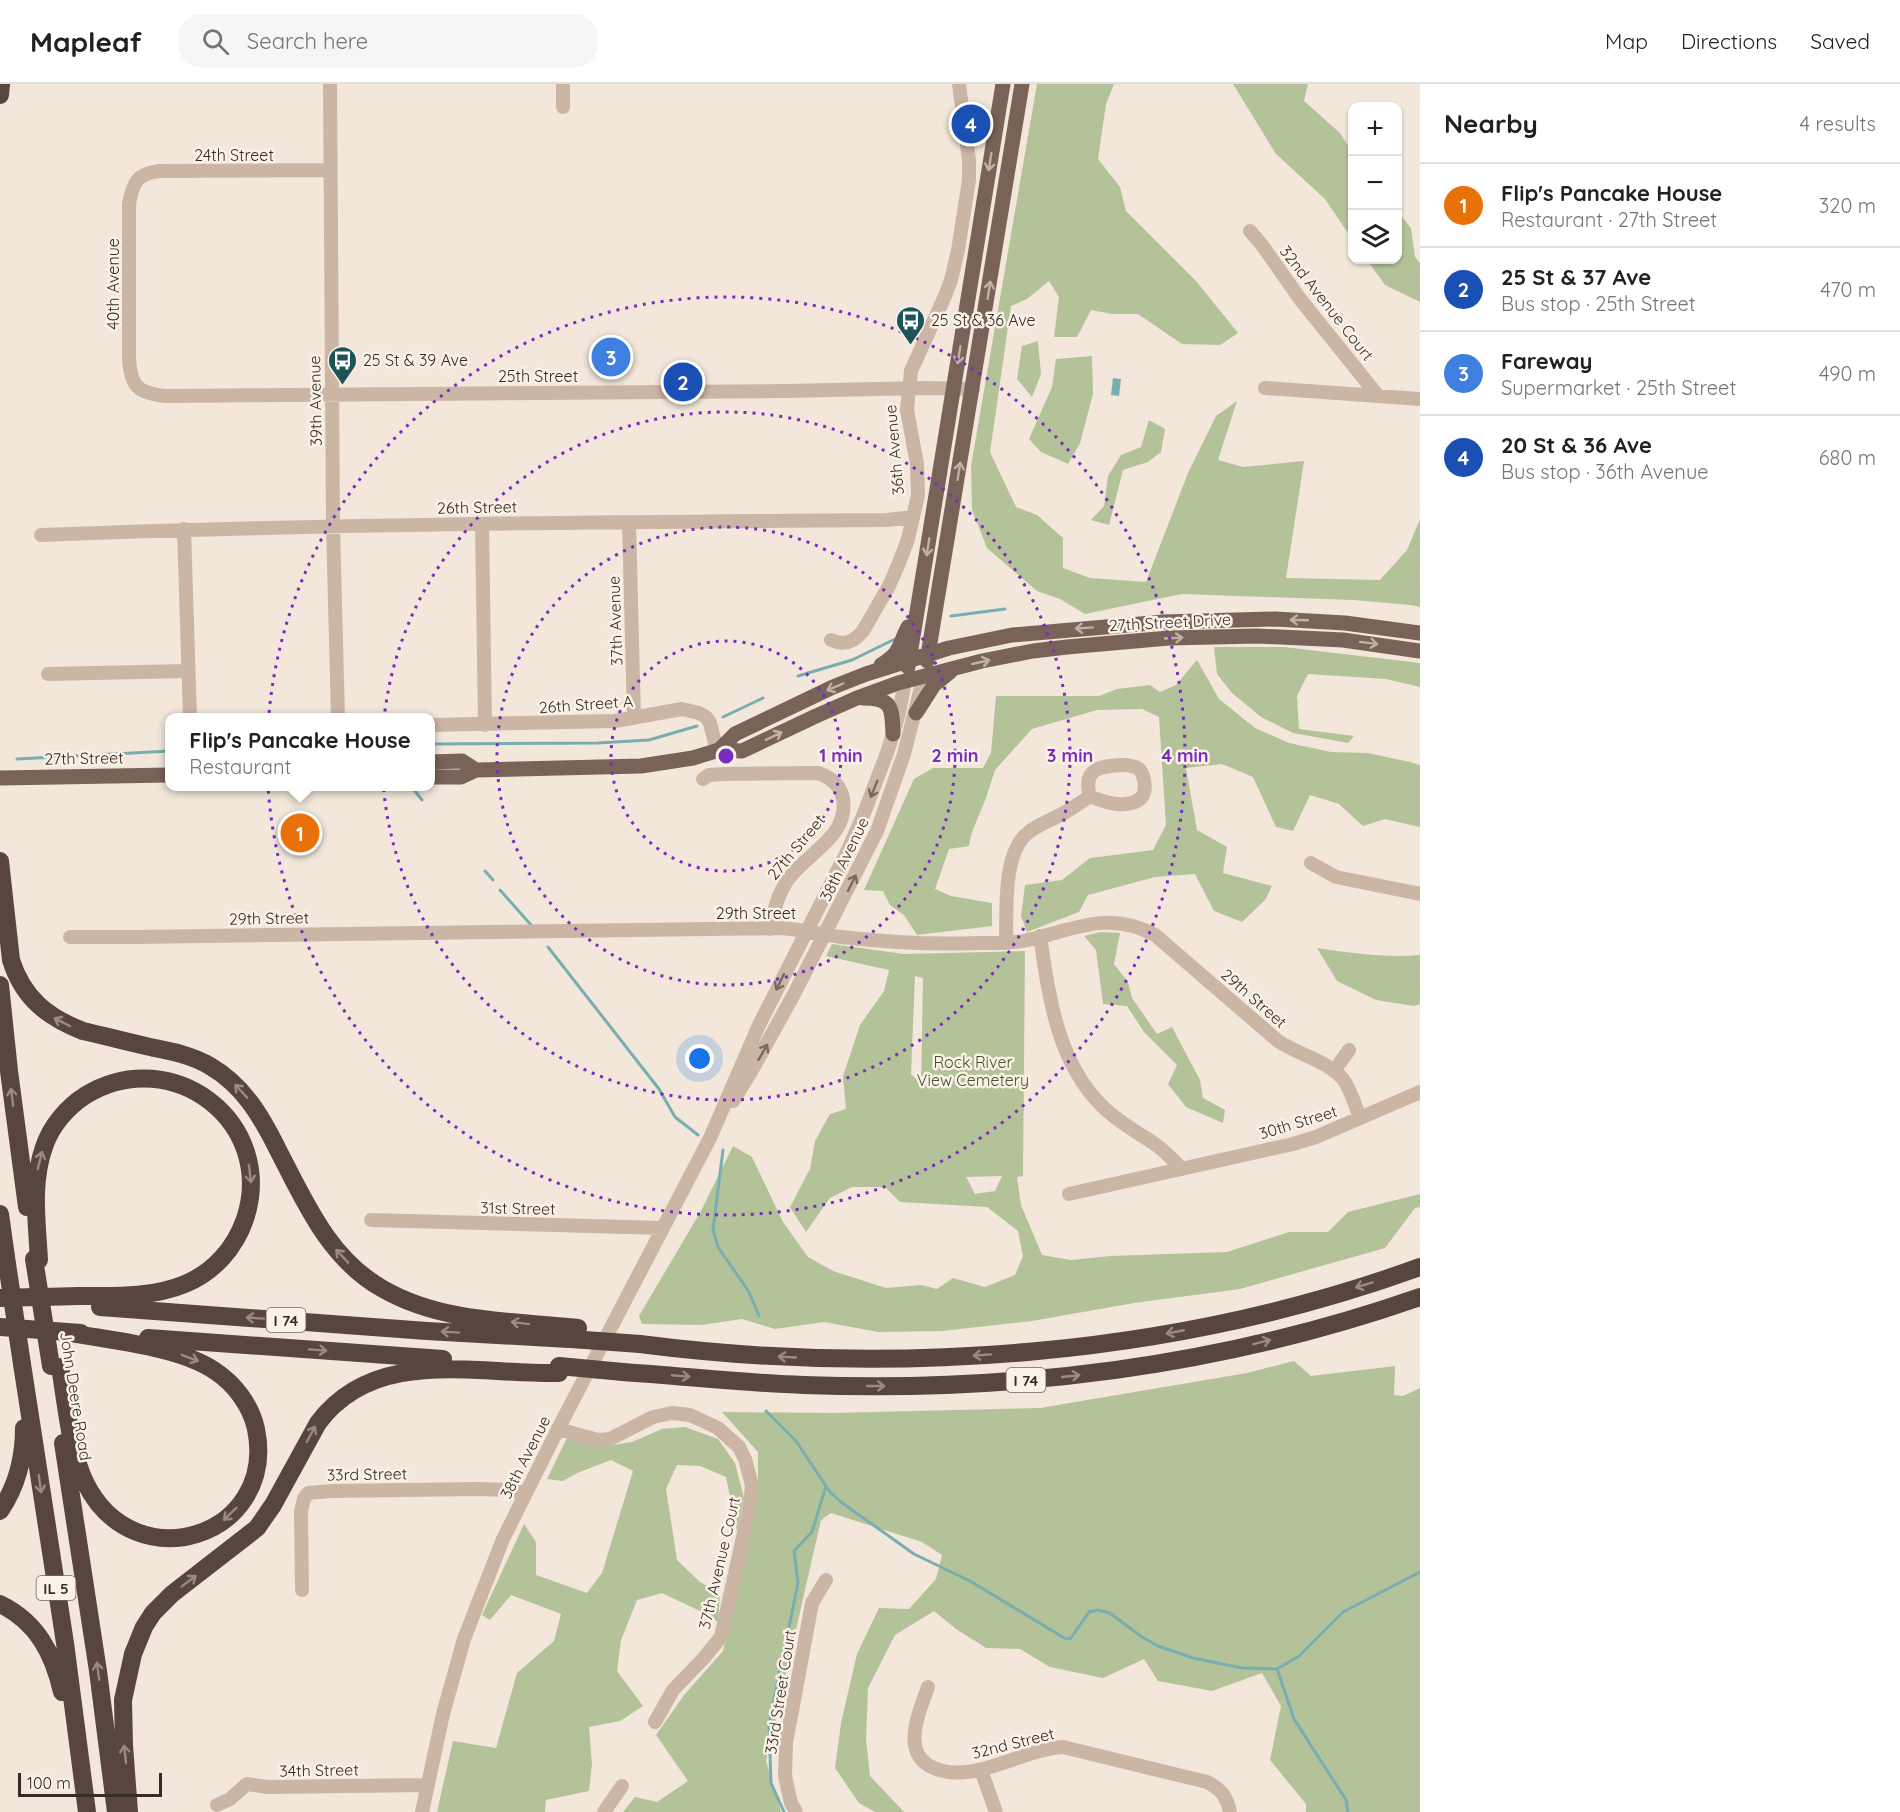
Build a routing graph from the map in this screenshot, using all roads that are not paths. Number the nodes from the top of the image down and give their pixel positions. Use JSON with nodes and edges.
{"nodes":[{"id":1,"x":1,"y":84,"type":"edge"},
{"id":2,"x":330,"y":84,"type":"edge"},
{"id":3,"x":563,"y":84,"type":"edge"},
{"id":4,"x":959,"y":84,"type":"edge"},
{"id":5,"x":1003,"y":84,"type":"edge"},
{"id":6,"x":1022,"y":84,"type":"edge"},
{"id":7,"x":0,"y":95,"type":"edge"},
{"id":8,"x":563,"y":107,"type":"dead end"},
{"id":9,"x":330,"y":170,"type":"junction"},
{"id":10,"x":139,"y":177,"type":"joint"},
{"id":11,"x":1250,"y":231,"type":"dead end"},
{"id":12,"x":954,"y":388,"type":"junction"},
{"id":13,"x":1265,"y":388,"type":"dead end"},
{"id":14,"x":909,"y":389,"type":"junction"},
{"id":15,"x":973,"y":389,"type":"junction"},
{"id":16,"x":141,"y":390,"type":"joint"},
{"id":17,"x":332,"y":394,"type":"junction"},
{"id":18,"x":1378,"y":396,"type":"junction"},
{"id":19,"x":1420,"y":399,"type":"edge"},
{"id":20,"x":914,"y":517,"type":"junction"},
{"id":21,"x":629,"y":522,"type":"junction"},
{"id":22,"x":482,"y":524,"type":"junction"},
{"id":23,"x":333,"y":526,"type":"junction"},
{"id":24,"x":184,"y":529,"type":"junction"},
{"id":25,"x":41,"y":535,"type":"dead end"},
{"id":26,"x":936,"y":611,"type":"junction"},
{"id":27,"x":916,"y":615,"type":"junction"},
{"id":28,"x":1420,"y":633,"type":"edge"},
{"id":29,"x":831,"y":640,"type":"dead end"},
{"id":30,"x":969,"y":643,"type":"junction"},
{"id":31,"x":1420,"y":651,"type":"edge"},
{"id":32,"x":929,"y":653,"type":"junction"},
{"id":33,"x":910,"y":660,"type":"junction"},
{"id":34,"x":955,"y":668,"type":"junction"},
{"id":35,"x":188,"y":671,"type":"junction"},
{"id":36,"x":48,"y":674,"type":"dead end"},
{"id":37,"x":866,"y":674,"type":"junction"},
{"id":38,"x":924,"y":676,"type":"junction"},
{"id":39,"x":905,"y":681,"type":"junction"},
{"id":40,"x":857,"y":698,"type":"junction"},
{"id":41,"x":190,"y":713,"type":"edge"},
{"id":42,"x":338,"y":713,"type":"edge"},
{"id":43,"x":916,"y":713,"type":"junction"},
{"id":44,"x":634,"y":718,"type":"junction"},
{"id":45,"x":435,"y":725,"type":"edge"},
{"id":46,"x":485,"y":725,"type":"junction"},
{"id":47,"x":894,"y":734,"type":"junction"},
{"id":48,"x":718,"y":751,"type":"junction"},
{"id":49,"x":435,"y":762,"type":"edge"},
{"id":50,"x":476,"y":770,"type":"junction"},
{"id":51,"x":165,"y":774,"type":"edge"},
{"id":52,"x":435,"y":777,"type":"edge"},
{"id":53,"x":0,"y":778,"type":"edge"},
{"id":54,"x":703,"y":779,"type":"dead end"},
{"id":55,"x":1090,"y":796,"type":"dead end"},
{"id":56,"x":0,"y":861,"type":"edge"},
{"id":57,"x":1311,"y":863,"type":"dead end"},
{"id":58,"x":1420,"y":894,"type":"edge"},
{"id":59,"x":770,"y":928,"type":"junction"},
{"id":60,"x":807,"y":930,"type":"junction"},
{"id":61,"x":825,"y":935,"type":"junction"},
{"id":62,"x":1040,"y":936,"type":"junction"},
{"id":63,"x":70,"y":937,"type":"dead end"},
{"id":64,"x":1006,"y":943,"type":"junction"},
{"id":65,"x":0,"y":986,"type":"edge"},
{"id":66,"x":1349,"y":1050,"type":"dead end"},
{"id":67,"x":1334,"y":1071,"type":"junction"},
{"id":68,"x":1420,"y":1092,"type":"edge"},
{"id":69,"x":1360,"y":1118,"type":"junction"},
{"id":70,"x":710,"y":1138,"type":"junction"},
{"id":71,"x":1182,"y":1169,"type":"junction"},
{"id":72,"x":1070,"y":1194,"type":"dead end"},
{"id":73,"x":0,"y":1214,"type":"edge"},
{"id":74,"x":371,"y":1220,"type":"dead end"},
{"id":75,"x":663,"y":1228,"type":"junction"},
{"id":76,"x":37,"y":1260,"type":"junction"},
{"id":77,"x":3,"y":1261,"type":"edge"},
{"id":78,"x":1420,"y":1267,"type":"edge"},
{"id":79,"x":1420,"y":1297,"type":"edge"},
{"id":80,"x":5,"y":1314,"type":"edge"},
{"id":81,"x":40,"y":1321,"type":"junction"},
{"id":82,"x":72,"y":1333,"type":"junction"},
{"id":83,"x":575,"y":1334,"type":"junction"},
{"id":84,"x":20,"y":1364,"type":"junction"},
{"id":85,"x":56,"y":1367,"type":"junction"},
{"id":86,"x":559,"y":1370,"type":"junction"},
{"id":87,"x":558,"y":1429,"type":"junction"},
{"id":88,"x":525,"y":1493,"type":"junction"},
{"id":89,"x":0,"y":1511,"type":"edge"},
{"id":90,"x":826,"y":1580,"type":"dead end"},
{"id":91,"x":302,"y":1590,"type":"dead end"},
{"id":92,"x":0,"y":1604,"type":"edge"},
{"id":93,"x":928,"y":1688,"type":"dead end"},
{"id":94,"x":655,"y":1722,"type":"dead end"},
{"id":95,"x":981,"y":1770,"type":"junction"},
{"id":96,"x":428,"y":1785,"type":"junction"},
{"id":97,"x":622,"y":1786,"type":"dead end"},
{"id":98,"x":217,"y":1805,"type":"dead end"},
{"id":99,"x":81,"y":1812,"type":"edge"},
{"id":100,"x":87,"y":1812,"type":"edge"},
{"id":101,"x":116,"y":1812,"type":"edge"},
{"id":102,"x":129,"y":1812,"type":"edge"},
{"id":103,"x":422,"y":1812,"type":"edge"},
{"id":104,"x":604,"y":1812,"type":"edge"},
{"id":105,"x":796,"y":1812,"type":"edge"},
{"id":106,"x":996,"y":1812,"type":"edge"},
{"id":107,"x":1230,"y":1812,"type":"edge"}],
"edges":[{"from":1,"to":7,"type":"highway"},
{"from":2,"to":9,"type":"street","name":"39th Avenue"},
{"from":3,"to":8,"type":"street"},
{"from":4,"to":14,"type":"street","name":"36th Avenue"},
{"from":5,"to":12,"type":"main road","one_way":true},
{"from":15,"to":6,"type":"main road","one_way":true},
{"from":9,"to":10,"type":"street","name":"24th Street"},
{"from":9,"to":17,"type":"street","name":"39th Avenue"},
{"from":10,"to":16,"type":"street","name":"40th Avenue"},
{"from":11,"to":18,"type":"street","name":"32nd Avenue Court"},
{"from":12,"to":14,"type":"street","name":"25th Street"},
{"from":12,"to":15,"type":"street","name":"25th Street"},
{"from":12,"to":27,"type":"main road","one_way":true},
{"from":13,"to":18,"type":"street"},
{"from":14,"to":17,"type":"street","name":"25th Street"},
{"from":14,"to":20,"type":"street","name":"36th Avenue"},
{"from":26,"to":15,"type":"main road","one_way":true},
{"from":16,"to":17,"type":"street","name":"25th Street"},
{"from":17,"to":23,"type":"street","name":"39th Avenue"},
{"from":18,"to":19,"type":"street"},
{"from":20,"to":21,"type":"street","name":"26th Street"},
{"from":20,"to":29,"type":"street","name":"36th Avenue"},
{"from":21,"to":22,"type":"street","name":"26th Street"},
{"from":21,"to":44,"type":"street","name":"37th Avenue"},
{"from":22,"to":23,"type":"street","name":"26th Street"},
{"from":22,"to":46,"type":"street"},
{"from":23,"to":24,"type":"street","name":"26th Street"},
{"from":23,"to":42,"type":"street","name":"39th Avenue"},
{"from":24,"to":25,"type":"street","name":"26th Street"},
{"from":24,"to":35,"type":"street"},
{"from":26,"to":30,"type":"main road"},
{"from":26,"to":32,"type":"main road"},
{"from":27,"to":33,"type":"main road"},
{"from":27,"to":37,"type":"main road"},
{"from":28,"to":30,"type":"main road","name":"27th Street Drive","one_way":true},
{"from":30,"to":32,"type":"main road","name":"27th Street Drive"},
{"from":34,"to":31,"type":"main road","name":"27th Street Drive","one_way":true},
{"from":32,"to":33,"type":"main road"},
{"from":32,"to":38,"type":"main road"},
{"from":33,"to":37,"type":"main road"},
{"from":33,"to":39,"type":"main road"},
{"from":34,"to":38,"type":"main road","name":"27th Street Drive"},
{"from":34,"to":43,"type":"main road"},
{"from":35,"to":36,"type":"street"},
{"from":35,"to":41,"type":"street"},
{"from":37,"to":48,"type":"main road","one_way":true},
{"from":38,"to":39,"type":"main road"},
{"from":38,"to":43,"type":"street","name":"38th Avenue"},
{"from":39,"to":40,"type":"main road"},
{"from":39,"to":47,"type":"street","name":"38th Avenue"},
{"from":40,"to":47,"type":"main road"},
{"from":48,"to":40,"type":"main road","one_way":true},
{"from":61,"to":43,"type":"street","name":"38th Avenue","one_way":true},
{"from":44,"to":46,"type":"street","name":"26th Street A"},
{"from":44,"to":48,"type":"street","name":"26th Street A"},
{"from":45,"to":46,"type":"street","name":"26th Street A"},
{"from":47,"to":60,"type":"street","name":"38th Avenue","one_way":true},
{"from":48,"to":50,"type":"main road"},
{"from":49,"to":50,"type":"main road"},
{"from":50,"to":52,"type":"main road"},
{"from":51,"to":53,"type":"main road","name":"27th Street"},
{"from":54,"to":59,"type":"street","name":"27th Street"},
{"from":55,"to":64,"type":"street"},
{"from":83,"to":56,"type":"highway","one_way":true},
{"from":57,"to":58,"type":"street"},
{"from":59,"to":60,"type":"street","name":"29th Street"},
{"from":59,"to":63,"type":"street","name":"29th Street"},
{"from":60,"to":61,"type":"street","name":"29th Street"},
{"from":60,"to":70,"type":"street","name":"38th Avenue","one_way":true},
{"from":61,"to":64,"type":"street","name":"29th Street"},
{"from":70,"to":61,"type":"street","name":"38th Avenue","one_way":true},
{"from":62,"to":64,"type":"street","name":"29th Street"},
{"from":62,"to":67,"type":"street","name":"29th Street"},
{"from":62,"to":71,"type":"street"},
{"from":76,"to":65,"type":"highway","one_way":true},
{"from":66,"to":67,"type":"street"},
{"from":67,"to":69,"type":"street","name":"29th Street"},
{"from":68,"to":69,"type":"street","name":"30th Street"},
{"from":69,"to":71,"type":"street","name":"30th Street"},
{"from":70,"to":75,"type":"street","name":"38th Avenue"},
{"from":71,"to":72,"type":"street","name":"30th Street"},
{"from":73,"to":77,"type":"highway"},
{"from":74,"to":75,"type":"street","name":"31st Street"},
{"from":75,"to":87,"type":"street","name":"38th Avenue"},
{"from":76,"to":80,"type":"highway","one_way":true},
{"from":76,"to":81,"type":"highway","name":"John Deere Road","bridge":true},
{"from":77,"to":80,"type":"highway","bridge":true},
{"from":78,"to":83,"type":"highway","number":"I 74","one_way":true,"bridge":true},
{"from":86,"to":79,"type":"highway","number":"I 74","one_way":true,"bridge":true},
{"from":80,"to":81,"type":"highway"},
{"from":83,"to":80,"type":"highway","number":"I 74","one_way":true},
{"from":80,"to":84,"type":"highway","bridge":true},
{"from":81,"to":82,"type":"highway","number":"I 74"},
{"from":81,"to":85,"type":"highway","name":"John Deere Road","number":"IL 5","bridge":true},
{"from":82,"to":85,"type":"highway","one_way":true},
{"from":82,"to":86,"type":"highway","number":"I 74","one_way":true},
{"from":84,"to":89,"type":"highway"},
{"from":84,"to":100,"type":"highway","number":"IL 5","one_way":true},
{"from":101,"to":85,"type":"highway","name":"John Deere Road","number":"IL 5","one_way":true},
{"from":102,"to":86,"type":"highway","one_way":true},
{"from":87,"to":88,"type":"street","name":"38th Avenue"},
{"from":87,"to":94,"type":"street","name":"37th Avenue Court"},
{"from":88,"to":91,"type":"street","name":"33rd Street"},
{"from":88,"to":96,"type":"street","name":"38th Avenue"},
{"from":90,"to":105,"type":"street","name":"33rd Street Court"},
{"from":92,"to":99,"type":"highway"},
{"from":93,"to":95,"type":"street","name":"32nd Street"},
{"from":95,"to":106,"type":"street"},
{"from":95,"to":107,"type":"street","name":"32nd Street"},
{"from":96,"to":98,"type":"street","name":"34th Street"},
{"from":96,"to":103,"type":"street","name":"38th Avenue"},
{"from":97,"to":104,"type":"street"}]}
